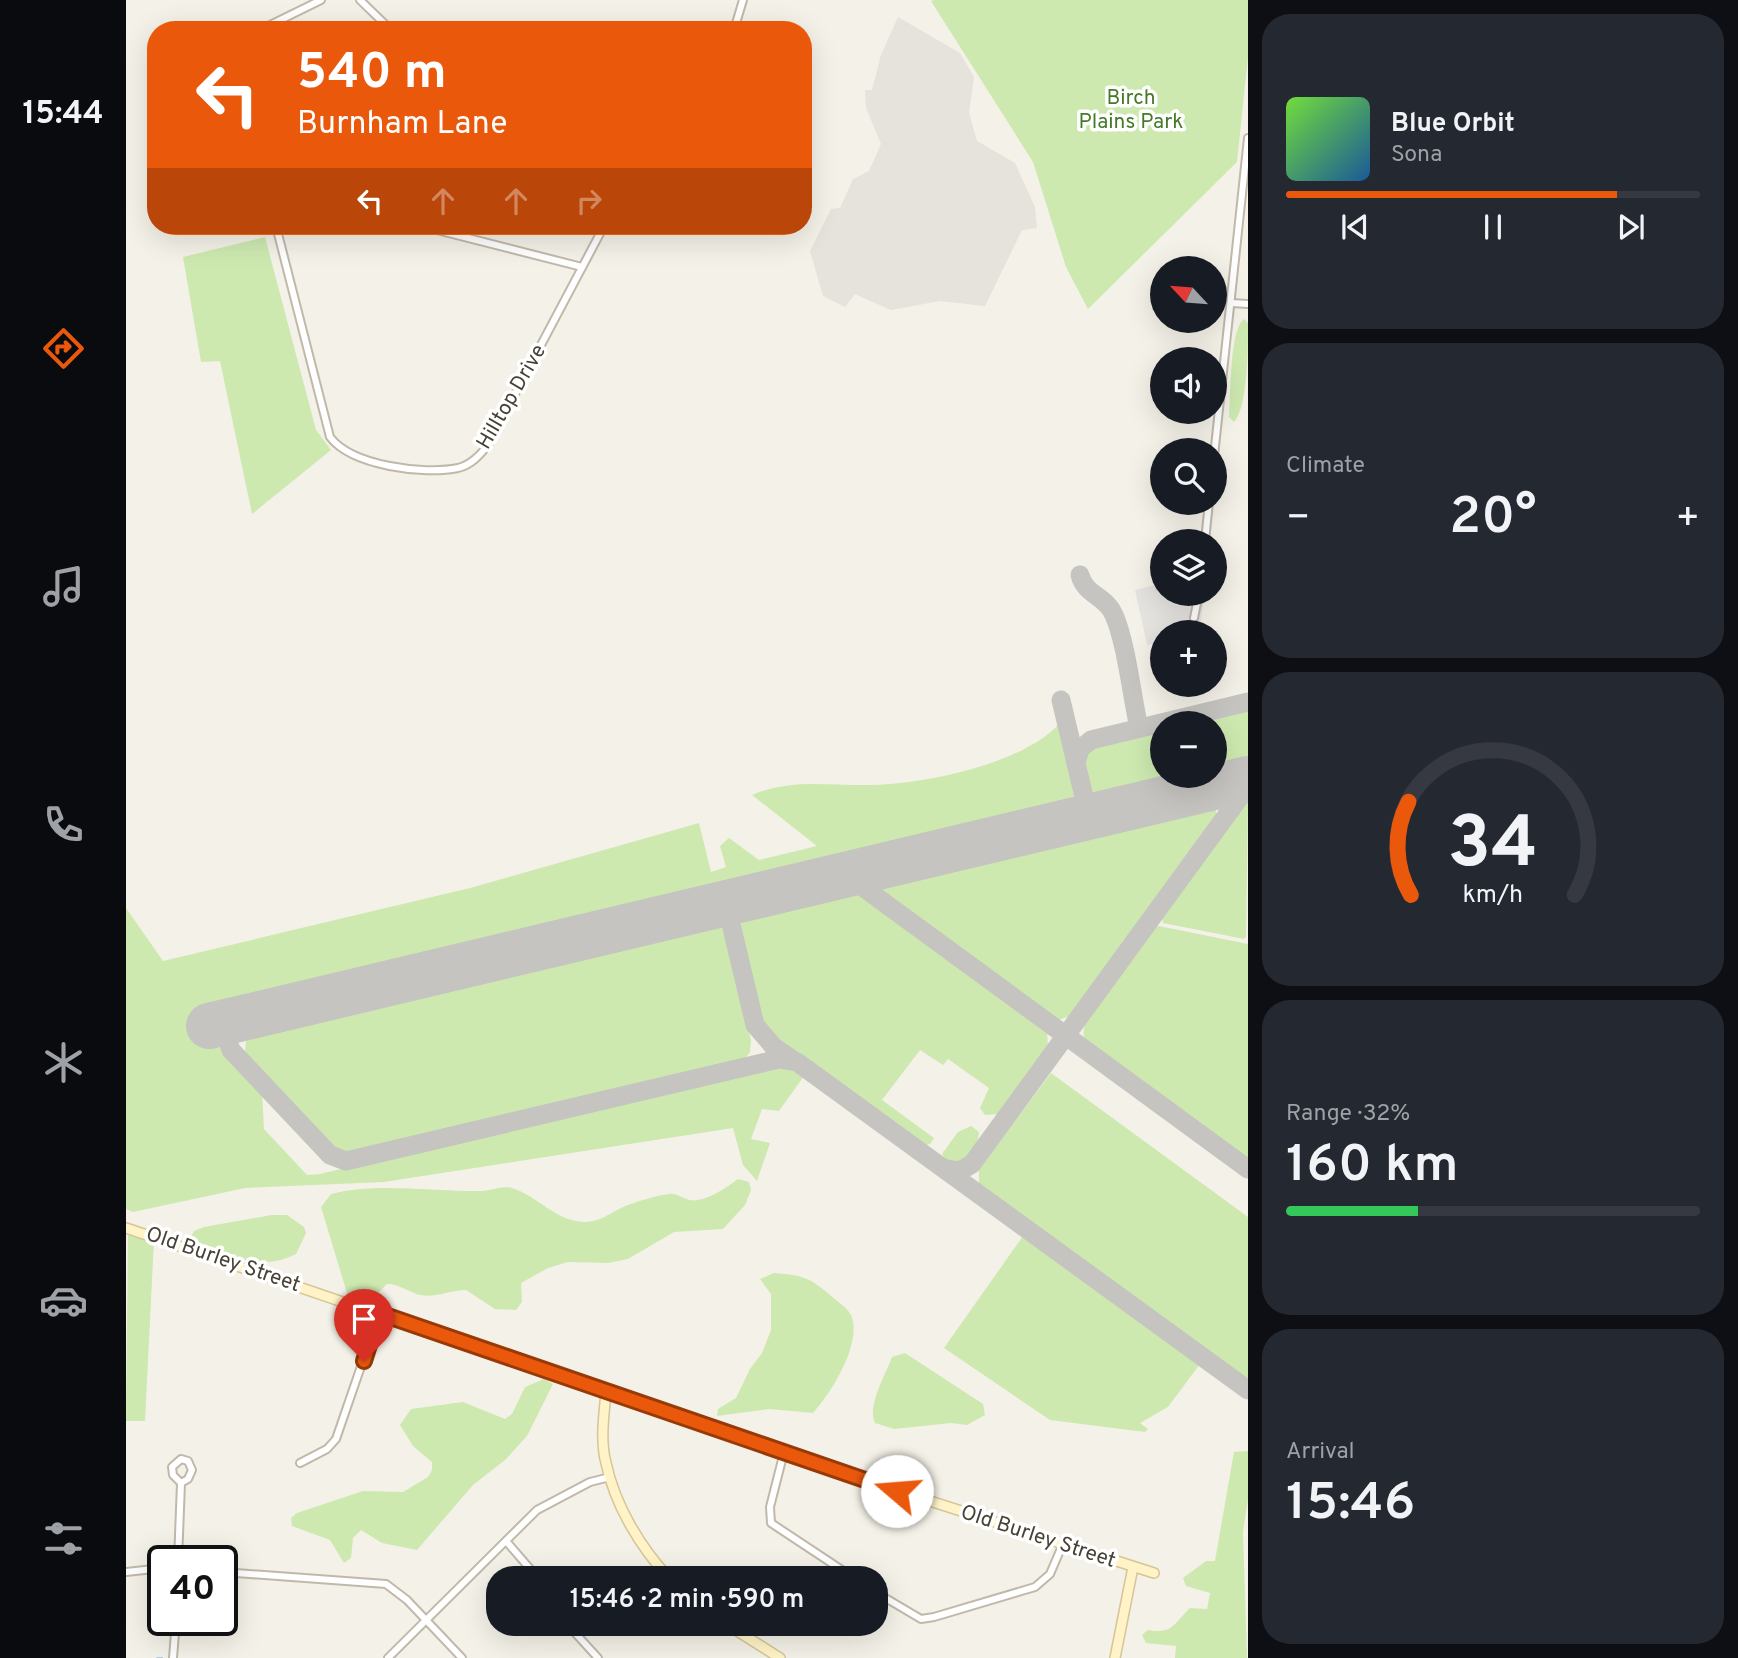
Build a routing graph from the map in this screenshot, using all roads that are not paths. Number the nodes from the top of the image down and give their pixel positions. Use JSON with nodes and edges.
{"nodes":[{"id":1,"x":321,"y":0,"type":"edge"},
{"id":2,"x":360,"y":0,"type":"edge"},
{"id":3,"x":743,"y":0,"type":"edge"},
{"id":4,"x":278,"y":21,"type":"edge"},
{"id":5,"x":382,"y":21,"type":"edge"},
{"id":6,"x":737,"y":21,"type":"edge"},
{"id":7,"x":1248,"y":138,"type":"edge"},
{"id":8,"x":278,"y":235,"type":"edge"},
{"id":9,"x":456,"y":235,"type":"edge"},
{"id":10,"x":599,"y":235,"type":"edge"},
{"id":11,"x":582,"y":267,"type":"junction"},
{"id":12,"x":1231,"y":303,"type":"junction"},
{"id":13,"x":1248,"y":304,"type":"edge"},
{"id":14,"x":1216,"y":438,"type":"edge"},
{"id":15,"x":1196,"y":606,"type":"edge"},
{"id":16,"x":1194,"y":618,"type":"dead end"},
{"id":17,"x":127,"y":1228,"type":"edge"},
{"id":18,"x":379,"y":1313,"type":"junction"},
{"id":19,"x":606,"y":1392,"type":"junction"},
{"id":20,"x":784,"y":1452,"type":"junction"},
{"id":21,"x":300,"y":1463,"type":"dead end"},
{"id":22,"x":610,"y":1477,"type":"junction"},
{"id":23,"x":181,"y":1483,"type":"dead end"},
{"id":24,"x":506,"y":1541,"type":"junction"},
{"id":25,"x":179,"y":1545,"type":"edge"},
{"id":26,"x":1062,"y":1546,"type":"junction"},
{"id":27,"x":528,"y":1566,"type":"edge"},
{"id":28,"x":660,"y":1566,"type":"edge"},
{"id":29,"x":836,"y":1566,"type":"edge"},
{"id":30,"x":1133,"y":1567,"type":"junction"},
{"id":31,"x":147,"y":1570,"type":"edge"},
{"id":32,"x":126,"y":1572,"type":"edge"},
{"id":33,"x":238,"y":1573,"type":"edge"},
{"id":34,"x":1154,"y":1573,"type":"dead end"},
{"id":35,"x":888,"y":1600,"type":"edge"},
{"id":36,"x":426,"y":1620,"type":"junction"},
{"id":37,"x":175,"y":1636,"type":"edge"},
{"id":38,"x":578,"y":1636,"type":"edge"},
{"id":39,"x":745,"y":1636,"type":"edge"},
{"id":40,"x":173,"y":1658,"type":"edge"},
{"id":41,"x":387,"y":1658,"type":"edge"},
{"id":42,"x":462,"y":1658,"type":"edge"},
{"id":43,"x":598,"y":1658,"type":"edge"},
{"id":44,"x":780,"y":1658,"type":"edge"},
{"id":45,"x":1115,"y":1658,"type":"edge"}],
"edges":[{"from":1,"to":4,"type":"street"},
{"from":2,"to":5,"type":"street"},
{"from":3,"to":6,"type":"street"},
{"from":7,"to":12,"type":"street"},
{"from":8,"to":11,"type":"street","name":"Hilltop Drive"},
{"from":9,"to":11,"type":"street"},
{"from":10,"to":11,"type":"street","name":"Hilltop Drive"},
{"from":12,"to":13,"type":"street"},
{"from":12,"to":14,"type":"street"},
{"from":15,"to":16,"type":"street"},
{"from":17,"to":18,"type":"main road","name":"Old Burley Street"},
{"from":18,"to":19,"type":"main road","name":"Old Burley Street"},
{"from":18,"to":21,"type":"street"},
{"from":19,"to":20,"type":"main road","name":"Old Burley Street"},
{"from":19,"to":22,"type":"main road"},
{"from":20,"to":26,"type":"main road","name":"Old Burley Street"},
{"from":20,"to":29,"type":"street"},
{"from":22,"to":24,"type":"street"},
{"from":22,"to":28,"type":"main road"},
{"from":23,"to":25,"type":"street"},
{"from":24,"to":27,"type":"street"},
{"from":24,"to":36,"type":"street"},
{"from":26,"to":30,"type":"main road","name":"Old Burley Street"},
{"from":26,"to":35,"type":"street"},
{"from":30,"to":34,"type":"main road","name":"Old Burley Street"},
{"from":30,"to":45,"type":"main road"},
{"from":31,"to":32,"type":"street"},
{"from":33,"to":36,"type":"street"},
{"from":36,"to":41,"type":"street"},
{"from":36,"to":42,"type":"street"},
{"from":37,"to":40,"type":"street"},
{"from":38,"to":43,"type":"street"},
{"from":39,"to":44,"type":"main road"}]}
